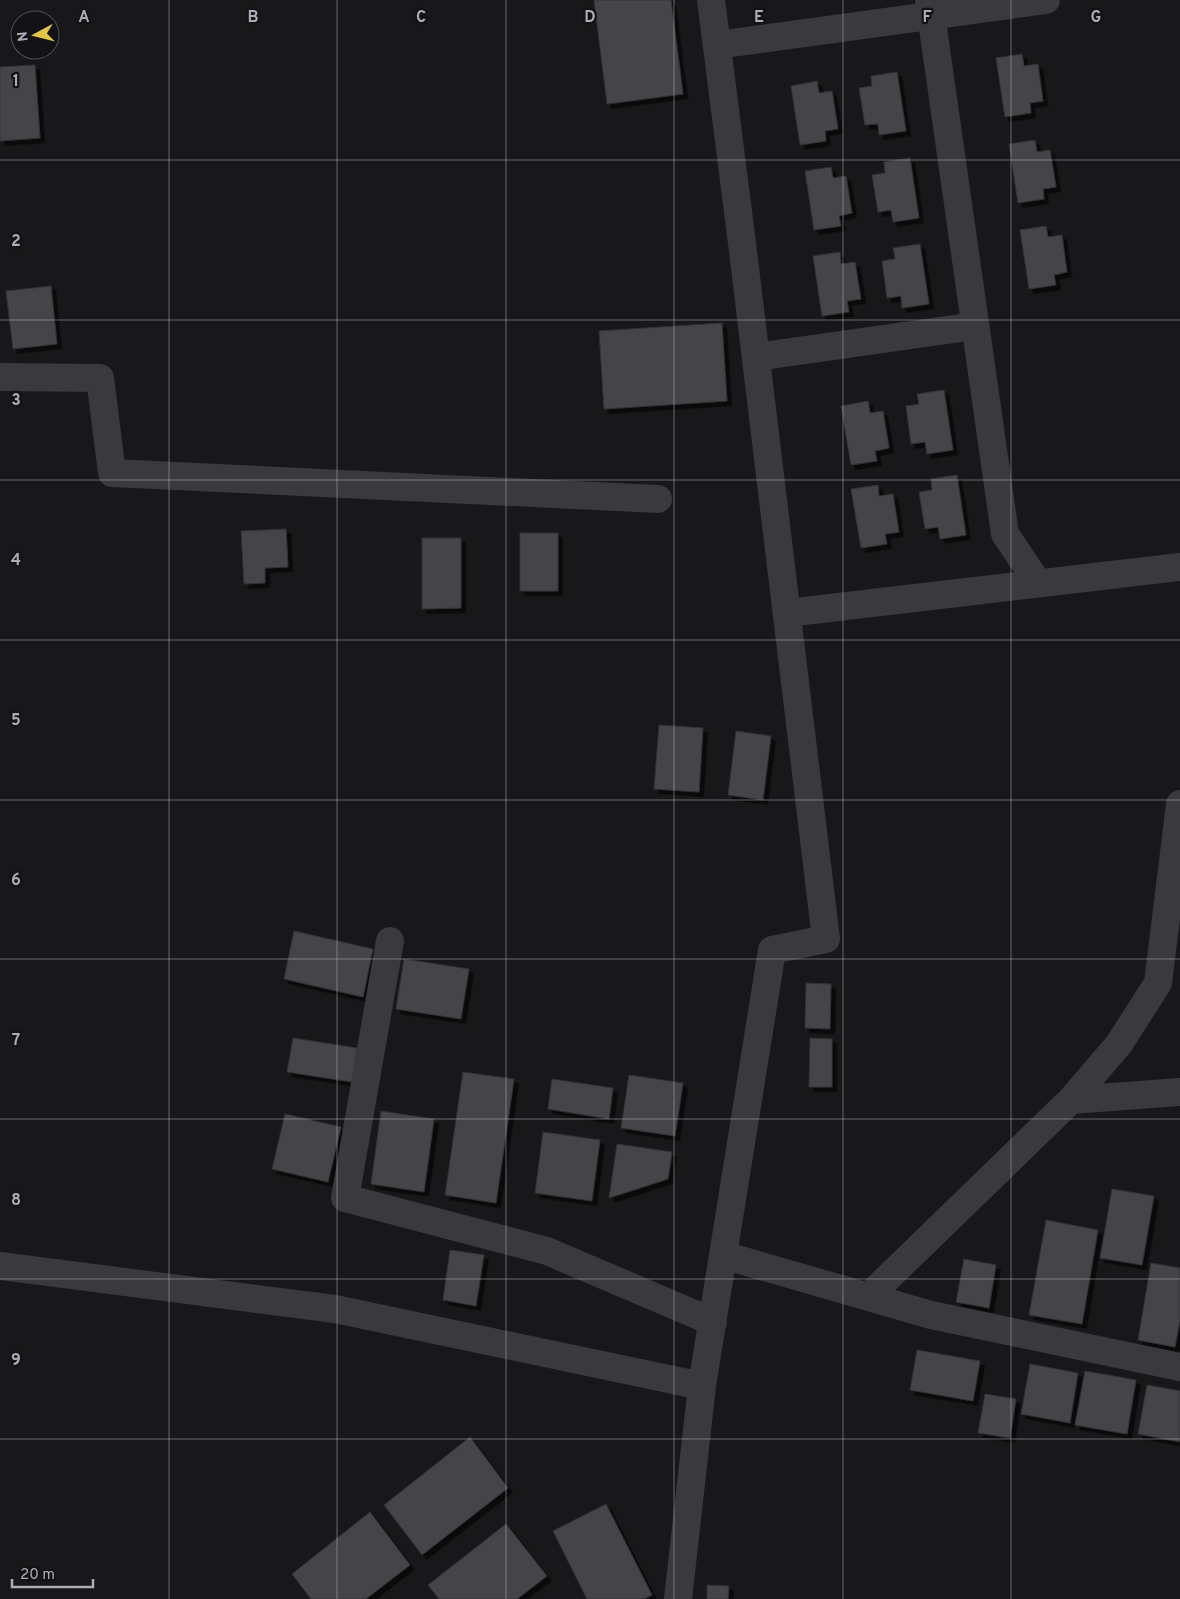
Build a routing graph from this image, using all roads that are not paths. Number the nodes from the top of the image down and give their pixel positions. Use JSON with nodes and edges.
{"nodes":[{"id":1,"x":712,"y":0,"type":"edge"},
{"id":2,"x":1046,"y":0,"type":"edge"},
{"id":3,"x":930,"y":8,"type":"edge"},
{"id":4,"x":717,"y":45,"type":"junction"},
{"id":5,"x":975,"y":326,"type":"junction"},
{"id":6,"x":756,"y":357,"type":"junction"},
{"id":7,"x":0,"y":377,"type":"edge"},
{"id":8,"x":658,"y":498,"type":"dead end"},
{"id":9,"x":1180,"y":567,"type":"edge"},
{"id":10,"x":1038,"y":583,"type":"junction"},
{"id":11,"x":787,"y":613,"type":"junction"},
{"id":12,"x":1180,"y":804,"type":"edge"},
{"id":13,"x":390,"y":941,"type":"dead end"},
{"id":14,"x":1180,"y":1092,"type":"edge"},
{"id":15,"x":1071,"y":1100,"type":"junction"},
{"id":16,"x":723,"y":1255,"type":"junction"},
{"id":17,"x":0,"y":1266,"type":"edge"},
{"id":18,"x":868,"y":1297,"type":"junction"},
{"id":19,"x":713,"y":1322,"type":"junction"},
{"id":20,"x":1180,"y":1367,"type":"edge"},
{"id":21,"x":702,"y":1386,"type":"junction"},
{"id":22,"x":678,"y":1599,"type":"edge"}],
"edges":[{"from":1,"to":4,"type":"street"},
{"from":2,"to":3,"type":"street"},
{"from":3,"to":4,"type":"street"},
{"from":3,"to":5,"type":"street"},
{"from":4,"to":6,"type":"street"},
{"from":5,"to":6,"type":"street"},
{"from":5,"to":10,"type":"street"},
{"from":6,"to":11,"type":"street"},
{"from":7,"to":8,"type":"street"},
{"from":9,"to":10,"type":"street"},
{"from":10,"to":11,"type":"street"},
{"from":11,"to":16,"type":"street"},
{"from":12,"to":15,"type":"street"},
{"from":13,"to":19,"type":"street"},
{"from":14,"to":15,"type":"street"},
{"from":15,"to":18,"type":"street"},
{"from":16,"to":18,"type":"street"},
{"from":16,"to":19,"type":"street"},
{"from":17,"to":21,"type":"street"},
{"from":18,"to":20,"type":"street"},
{"from":19,"to":21,"type":"street"},
{"from":21,"to":22,"type":"street"}]}
